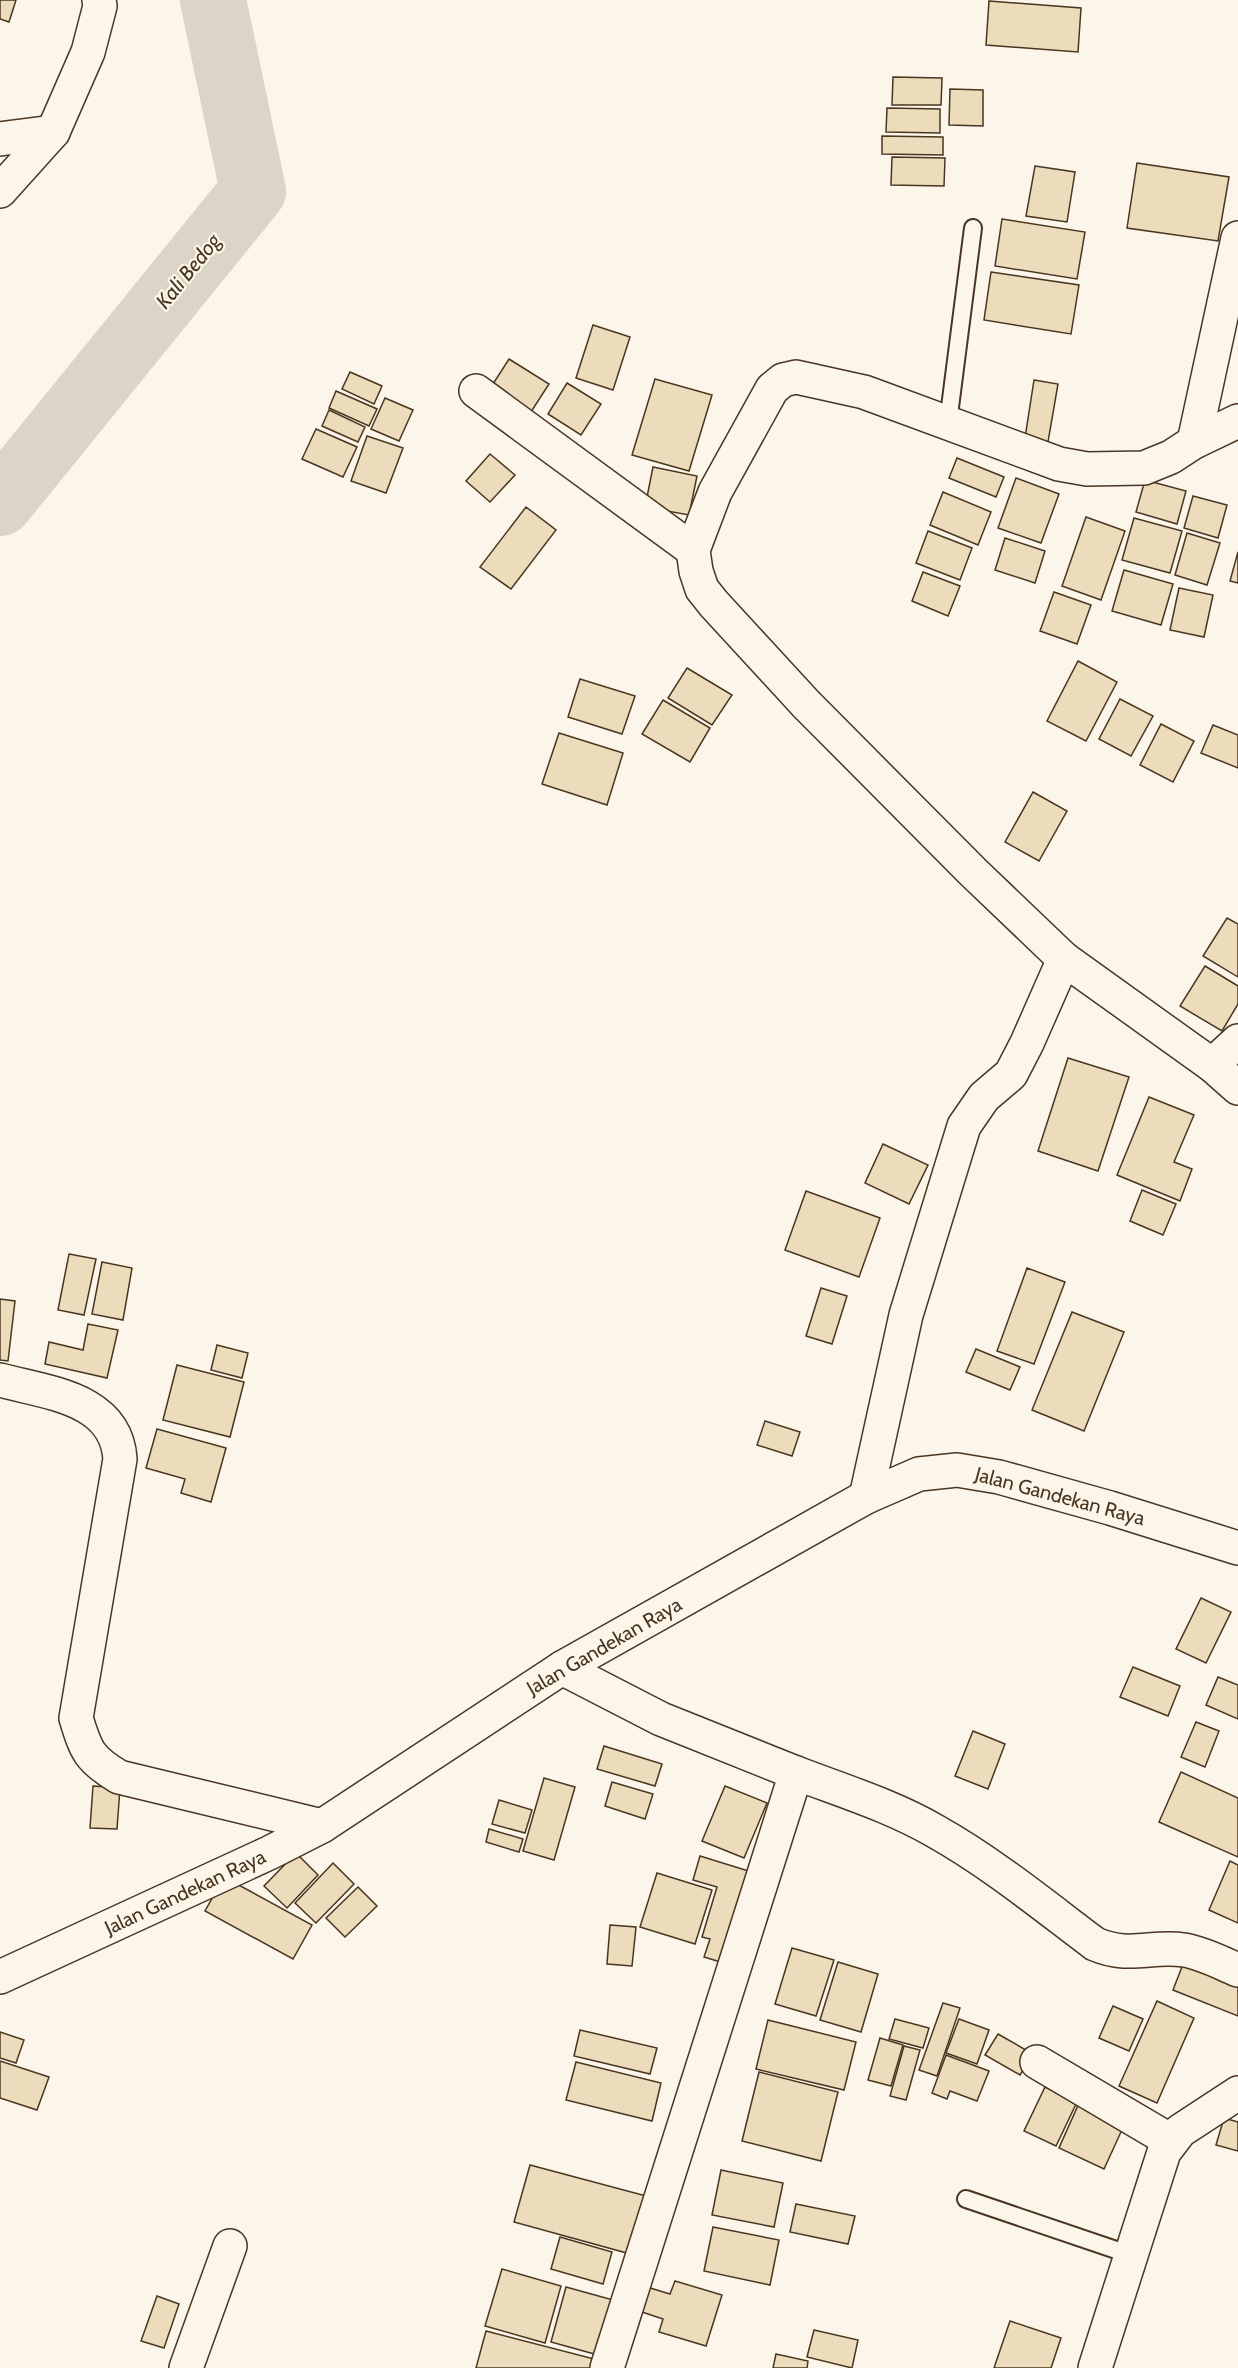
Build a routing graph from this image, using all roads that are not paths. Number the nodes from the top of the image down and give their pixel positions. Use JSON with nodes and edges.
{"nodes":[{"id":1,"x":99,"y":0,"type":"edge"},
{"id":2,"x":53,"y":132,"type":"junction"},
{"id":3,"x":0,"y":139,"type":"edge"},
{"id":4,"x":0,"y":190,"type":"edge"},
{"id":5,"x":973,"y":228,"type":"dead end"},
{"id":6,"x":1238,"y":238,"type":"edge"},
{"id":7,"x":476,"y":391,"type":"dead end"},
{"id":8,"x":1238,"y":421,"type":"edge"},
{"id":9,"x":948,"y":423,"type":"junction"},
{"id":10,"x":1194,"y":442,"type":"junction"},
{"id":11,"x":693,"y":550,"type":"junction"},
{"id":12,"x":1064,"y":958,"type":"junction"},
{"id":13,"x":1238,"y":1041,"type":"edge"},
{"id":14,"x":1212,"y":1065,"type":"junction"},
{"id":15,"x":1238,"y":1088,"type":"edge"},
{"id":16,"x":0,"y":1380,"type":"edge"},
{"id":17,"x":866,"y":1497,"type":"junction"},
{"id":18,"x":1238,"y":1548,"type":"edge"},
{"id":19,"x":562,"y":1668,"type":"junction"},
{"id":20,"x":796,"y":1773,"type":"junction"},
{"id":21,"x":322,"y":1826,"type":"junction"},
{"id":22,"x":1238,"y":1970,"type":"edge"},
{"id":23,"x":0,"y":1977,"type":"edge"},
{"id":24,"x":1037,"y":2062,"type":"dead end"},
{"id":25,"x":1238,"y":2093,"type":"edge"},
{"id":26,"x":1171,"y":2141,"type":"junction"},
{"id":27,"x":966,"y":2199,"type":"dead end"},
{"id":28,"x":230,"y":2246,"type":"dead end"},
{"id":29,"x":1131,"y":2255,"type":"junction"},
{"id":30,"x":186,"y":2368,"type":"edge"},
{"id":31,"x":608,"y":2368,"type":"edge"},
{"id":32,"x":1095,"y":2368,"type":"edge"}],
"edges":[{"from":1,"to":2,"type":"street"},
{"from":2,"to":3,"type":"street"},
{"from":2,"to":4,"type":"street"},
{"from":5,"to":9,"type":"lane"},
{"from":6,"to":10,"type":"street"},
{"from":7,"to":11,"type":"street"},
{"from":8,"to":10,"type":"street"},
{"from":9,"to":10,"type":"street"},
{"from":9,"to":11,"type":"street"},
{"from":11,"to":12,"type":"street"},
{"from":12,"to":14,"type":"street"},
{"from":12,"to":17,"type":"street"},
{"from":13,"to":14,"type":"street"},
{"from":14,"to":15,"type":"street"},
{"from":16,"to":21,"type":"street"},
{"from":17,"to":18,"type":"street","name":"Jalan Gandekan Raya"},
{"from":17,"to":19,"type":"street","name":"Jalan Gandekan Raya"},
{"from":19,"to":20,"type":"street"},
{"from":19,"to":21,"type":"street","name":"Jalan Gandekan Raya"},
{"from":20,"to":22,"type":"street"},
{"from":20,"to":31,"type":"street"},
{"from":21,"to":23,"type":"street","name":"Jalan Gandekan Raya"},
{"from":24,"to":26,"type":"street"},
{"from":25,"to":26,"type":"street"},
{"from":26,"to":29,"type":"street"},
{"from":27,"to":29,"type":"lane"},
{"from":28,"to":30,"type":"street"},
{"from":29,"to":32,"type":"street"}]}
